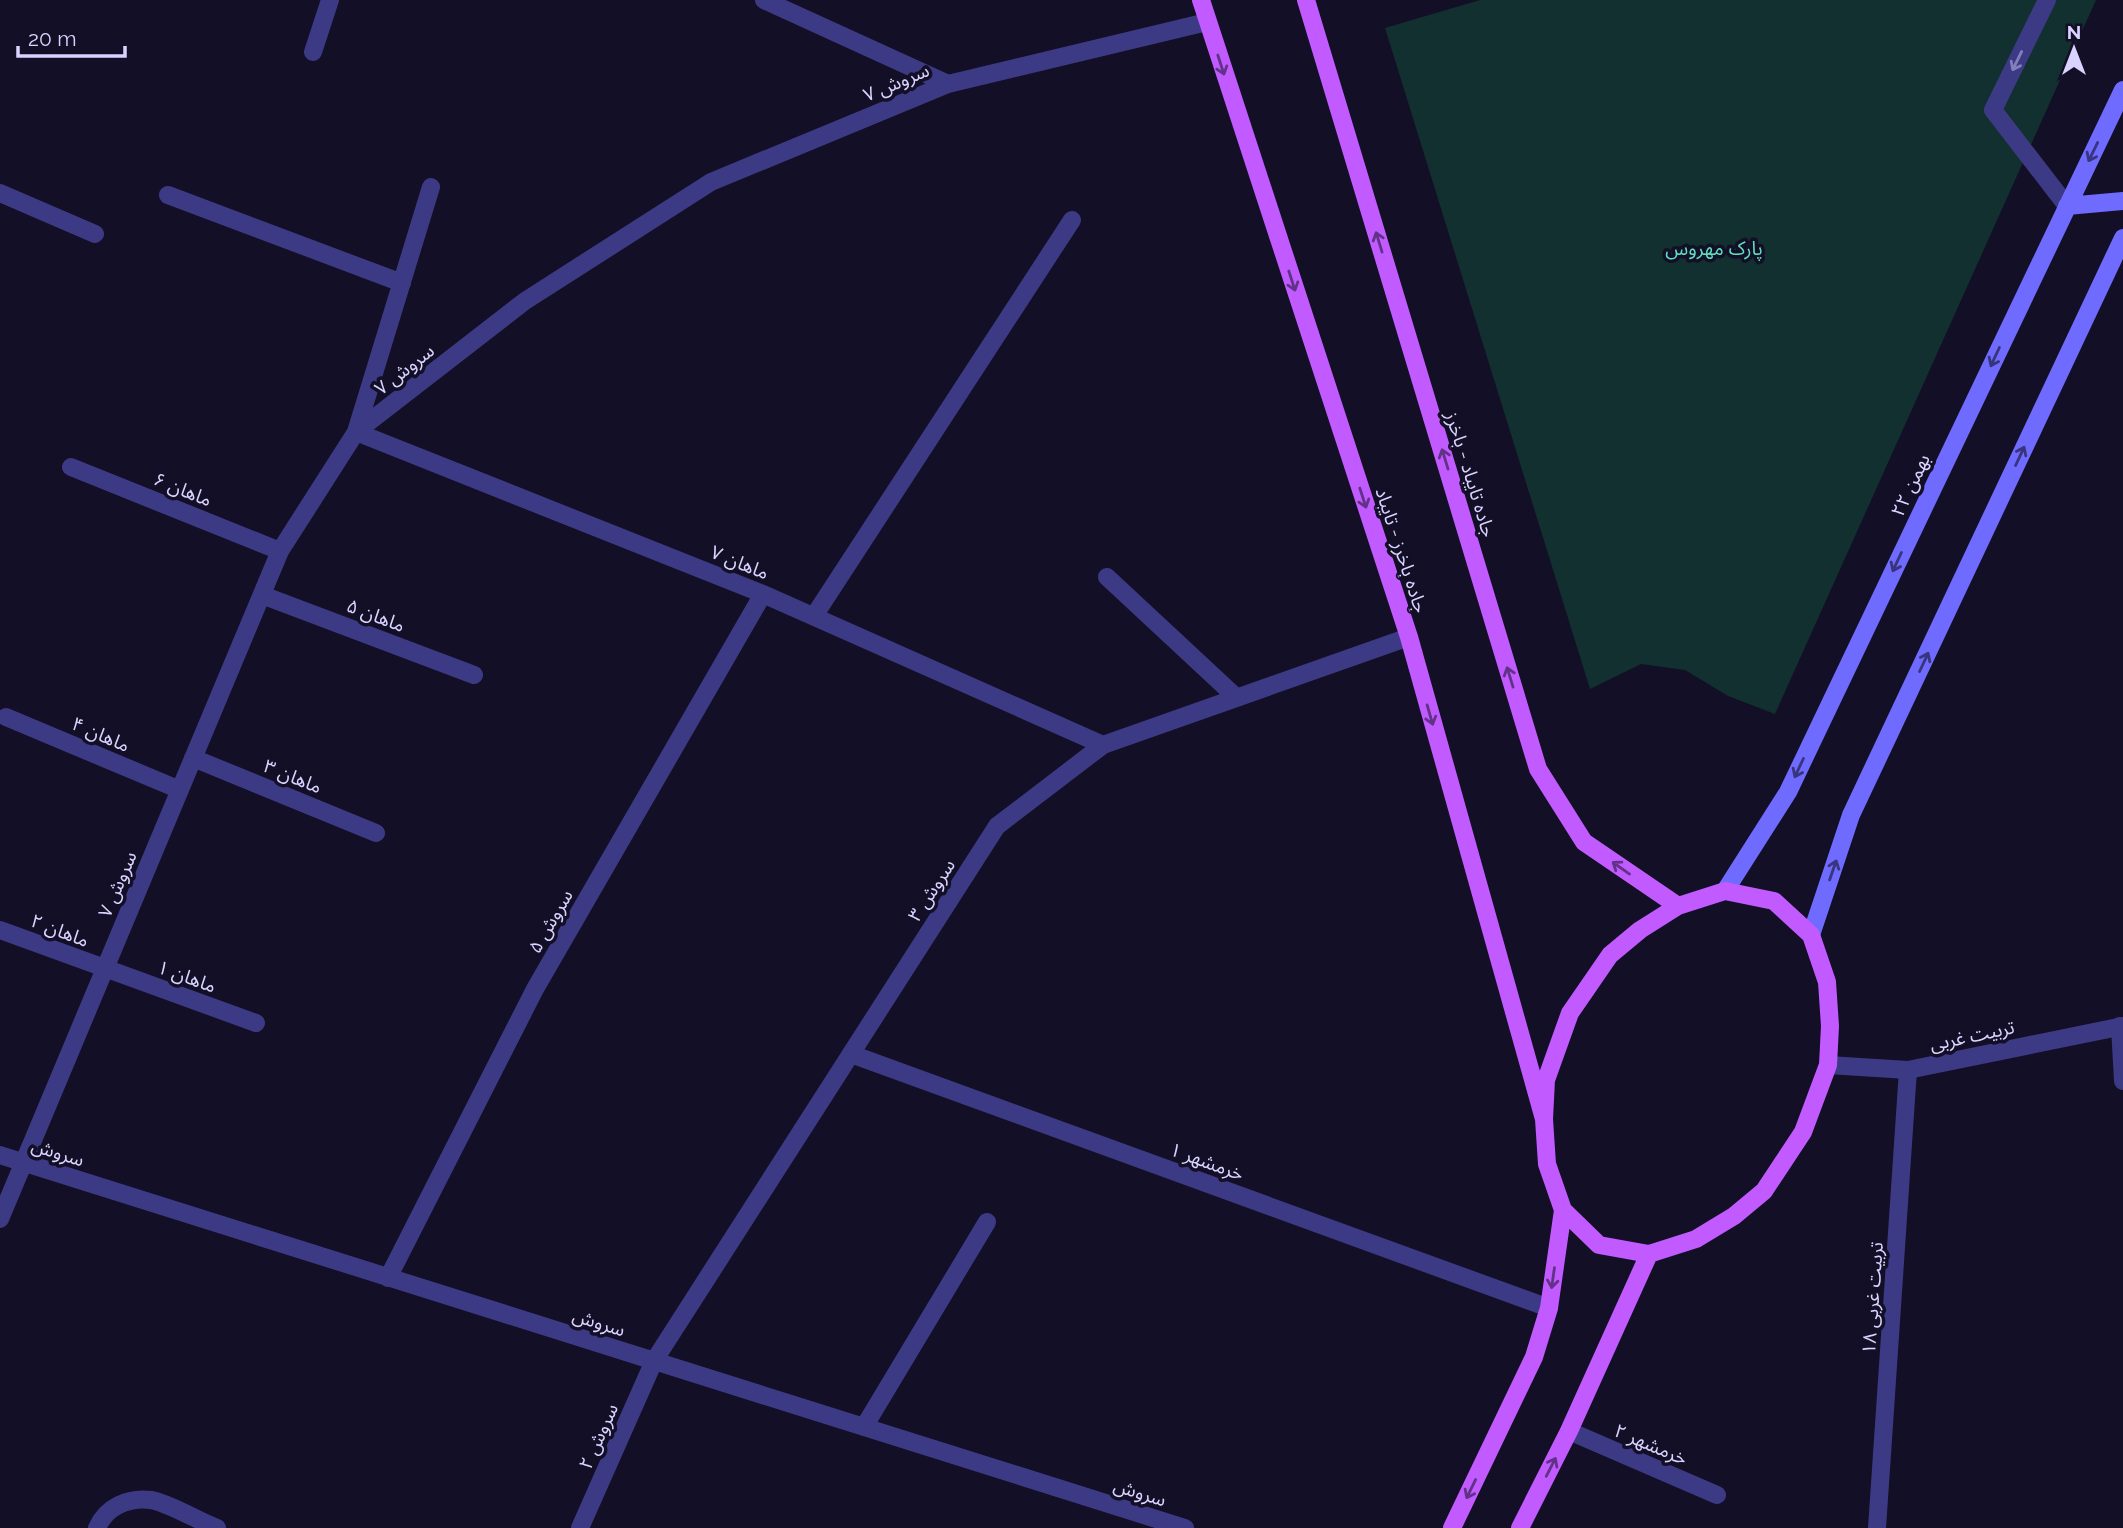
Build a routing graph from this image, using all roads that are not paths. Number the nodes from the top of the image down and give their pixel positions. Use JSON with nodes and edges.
{"nodes":[{"id":1,"x":330,"y":0,"type":"edge"},
{"id":2,"x":764,"y":0,"type":"edge"},
{"id":3,"x":1201,"y":0,"type":"edge"},
{"id":4,"x":1306,"y":0,"type":"edge"},
{"id":5,"x":2047,"y":0,"type":"edge"},
{"id":6,"x":1207,"y":22,"type":"junction"},
{"id":7,"x":313,"y":51,"type":"dead end"},
{"id":8,"x":947,"y":84,"type":"junction"},
{"id":9,"x":2123,"y":90,"type":"edge"},
{"id":10,"x":431,"y":187,"type":"dead end"},
{"id":11,"x":0,"y":193,"type":"edge"},
{"id":12,"x":168,"y":195,"type":"dead end"},
{"id":13,"x":2123,"y":201,"type":"edge"},
{"id":14,"x":2067,"y":206,"type":"junction"},
{"id":15,"x":1072,"y":220,"type":"dead end"},
{"id":16,"x":95,"y":234,"type":"dead end"},
{"id":17,"x":2123,"y":238,"type":"edge"},
{"id":18,"x":402,"y":283,"type":"junction"},
{"id":19,"x":356,"y":432,"type":"junction"},
{"id":20,"x":71,"y":467,"type":"dead end"},
{"id":21,"x":280,"y":551,"type":"junction"},
{"id":22,"x":1107,"y":577,"type":"dead end"},
{"id":23,"x":763,"y":594,"type":"junction"},
{"id":24,"x":262,"y":595,"type":"junction"},
{"id":25,"x":814,"y":616,"type":"junction"},
{"id":26,"x":1409,"y":637,"type":"junction"},
{"id":27,"x":474,"y":675,"type":"dead end"},
{"id":28,"x":1237,"y":698,"type":"junction"},
{"id":29,"x":6,"y":717,"type":"dead end"},
{"id":30,"x":1103,"y":745,"type":"junction"},
{"id":31,"x":193,"y":758,"type":"junction"},
{"id":32,"x":180,"y":790,"type":"junction"},
{"id":33,"x":376,"y":833,"type":"dead end"},
{"id":34,"x":1725,"y":891,"type":"junction"},
{"id":35,"x":1678,"y":906,"type":"junction"},
{"id":36,"x":0,"y":930,"type":"edge"},
{"id":37,"x":1811,"y":935,"type":"junction"},
{"id":38,"x":104,"y":969,"type":"junction"},
{"id":39,"x":256,"y":1023,"type":"dead end"},
{"id":40,"x":2121,"y":1026,"type":"edge"},
{"id":41,"x":851,"y":1054,"type":"junction"},
{"id":42,"x":1828,"y":1065,"type":"junction"},
{"id":43,"x":1908,"y":1070,"type":"junction"},
{"id":44,"x":2123,"y":1081,"type":"edge"},
{"id":45,"x":1544,"y":1119,"type":"junction"},
{"id":46,"x":0,"y":1155,"type":"edge"},
{"id":47,"x":23,"y":1163,"type":"junction"},
{"id":48,"x":1563,"y":1210,"type":"junction"},
{"id":49,"x":0,"y":1219,"type":"edge"},
{"id":50,"x":987,"y":1222,"type":"dead end"},
{"id":51,"x":1649,"y":1254,"type":"junction"},
{"id":52,"x":388,"y":1278,"type":"junction"},
{"id":53,"x":1549,"y":1308,"type":"junction"},
{"id":54,"x":654,"y":1361,"type":"junction"},
{"id":55,"x":864,"y":1427,"type":"junction"},
{"id":56,"x":1569,"y":1431,"type":"junction"},
{"id":57,"x":1717,"y":1495,"type":"dead end"},
{"id":58,"x":97,"y":1528,"type":"edge"},
{"id":59,"x":217,"y":1528,"type":"edge"},
{"id":60,"x":580,"y":1528,"type":"edge"},
{"id":61,"x":1185,"y":1528,"type":"edge"},
{"id":62,"x":1452,"y":1528,"type":"edge"},
{"id":63,"x":1520,"y":1528,"type":"edge"},
{"id":64,"x":1877,"y":1528,"type":"edge"}],
"edges":[{"from":1,"to":7,"type":"street"},
{"from":2,"to":8,"type":"street"},
{"from":3,"to":6,"type":"main road","name":"جاده باخرز - تایباد"},
{"from":35,"to":4,"type":"main road","name":"جاده تایباد - باخرز","one_way":true},
{"from":5,"to":14,"type":"street","one_way":true},
{"from":6,"to":8,"type":"street","name":"سروش ۷"},
{"from":6,"to":26,"type":"main road","name":"جاده باخرز - تایباد","one_way":true},
{"from":8,"to":19,"type":"street","name":"سروش ۷"},
{"from":9,"to":14,"type":"main road","name":"۲۲ بهمن","one_way":true},
{"from":10,"to":18,"type":"street"},
{"from":11,"to":16,"type":"street"},
{"from":12,"to":18,"type":"street"},
{"from":13,"to":14,"type":"main road"},
{"from":14,"to":34,"type":"main road","name":"۲۲ بهمن","one_way":true},
{"from":15,"to":25,"type":"street"},
{"from":37,"to":17,"type":"main road","one_way":true},
{"from":18,"to":19,"type":"street"},
{"from":19,"to":21,"type":"street","name":"سروش ۷"},
{"from":19,"to":23,"type":"street","name":"ماهان ۷"},
{"from":20,"to":21,"type":"street","name":"ماهان ۶"},
{"from":21,"to":24,"type":"street","name":"سروش ۷"},
{"from":22,"to":28,"type":"street"},
{"from":23,"to":25,"type":"street","name":"ماهان ۷"},
{"from":23,"to":52,"type":"street","name":"سروش ۵"},
{"from":24,"to":27,"type":"street","name":"ماهان ۵"},
{"from":24,"to":31,"type":"street","name":"سروش ۷"},
{"from":25,"to":30,"type":"street","name":"ماهان ۷"},
{"from":26,"to":28,"type":"street","name":"سروش ۳"},
{"from":26,"to":45,"type":"main road","name":"جاده باخرز - تایباد","one_way":true},
{"from":28,"to":30,"type":"street","name":"سروش ۳"},
{"from":29,"to":32,"type":"street","name":"ماهان ۴"},
{"from":30,"to":41,"type":"street","name":"سروش ۳"},
{"from":31,"to":32,"type":"street","name":"سروش ۷"},
{"from":31,"to":33,"type":"street","name":"ماهان ۳"},
{"from":32,"to":38,"type":"street","name":"سروش ۷"},
{"from":34,"to":35,"type":"main road"},
{"from":34,"to":37,"type":"main road"},
{"from":35,"to":45,"type":"main road"},
{"from":36,"to":38,"type":"street","name":"ماهان ۲"},
{"from":37,"to":42,"type":"main road"},
{"from":38,"to":39,"type":"street","name":"ماهان ۱"},
{"from":38,"to":47,"type":"street","name":"سروش ۷"},
{"from":40,"to":43,"type":"street","name":"تربیت غربی"},
{"from":40,"to":44,"type":"street"},
{"from":41,"to":53,"type":"street","name":"خرمشهر ۱"},
{"from":41,"to":54,"type":"street","name":"سروش ۳"},
{"from":42,"to":43,"type":"street","name":"تربیت غربی"},
{"from":42,"to":51,"type":"main road"},
{"from":43,"to":64,"type":"street","name":"تربیت غربی ۱۸"},
{"from":45,"to":48,"type":"main road"},
{"from":46,"to":47,"type":"street","name":"سروش"},
{"from":47,"to":49,"type":"street","name":"سروش ۷"},
{"from":47,"to":52,"type":"street","name":"سروش"},
{"from":48,"to":51,"type":"main road"},
{"from":48,"to":53,"type":"main road","one_way":true},
{"from":50,"to":55,"type":"street"},
{"from":51,"to":56,"type":"main road"},
{"from":52,"to":54,"type":"street","name":"سروش"},
{"from":53,"to":62,"type":"main road","one_way":true},
{"from":54,"to":55,"type":"street","name":"سروش"},
{"from":54,"to":60,"type":"street","name":"سروش ۲"},
{"from":55,"to":61,"type":"street","name":"سروش"},
{"from":56,"to":57,"type":"street","name":"خرمشهر ۲"},
{"from":63,"to":56,"type":"main road","one_way":true},
{"from":58,"to":59,"type":"street"}]}
